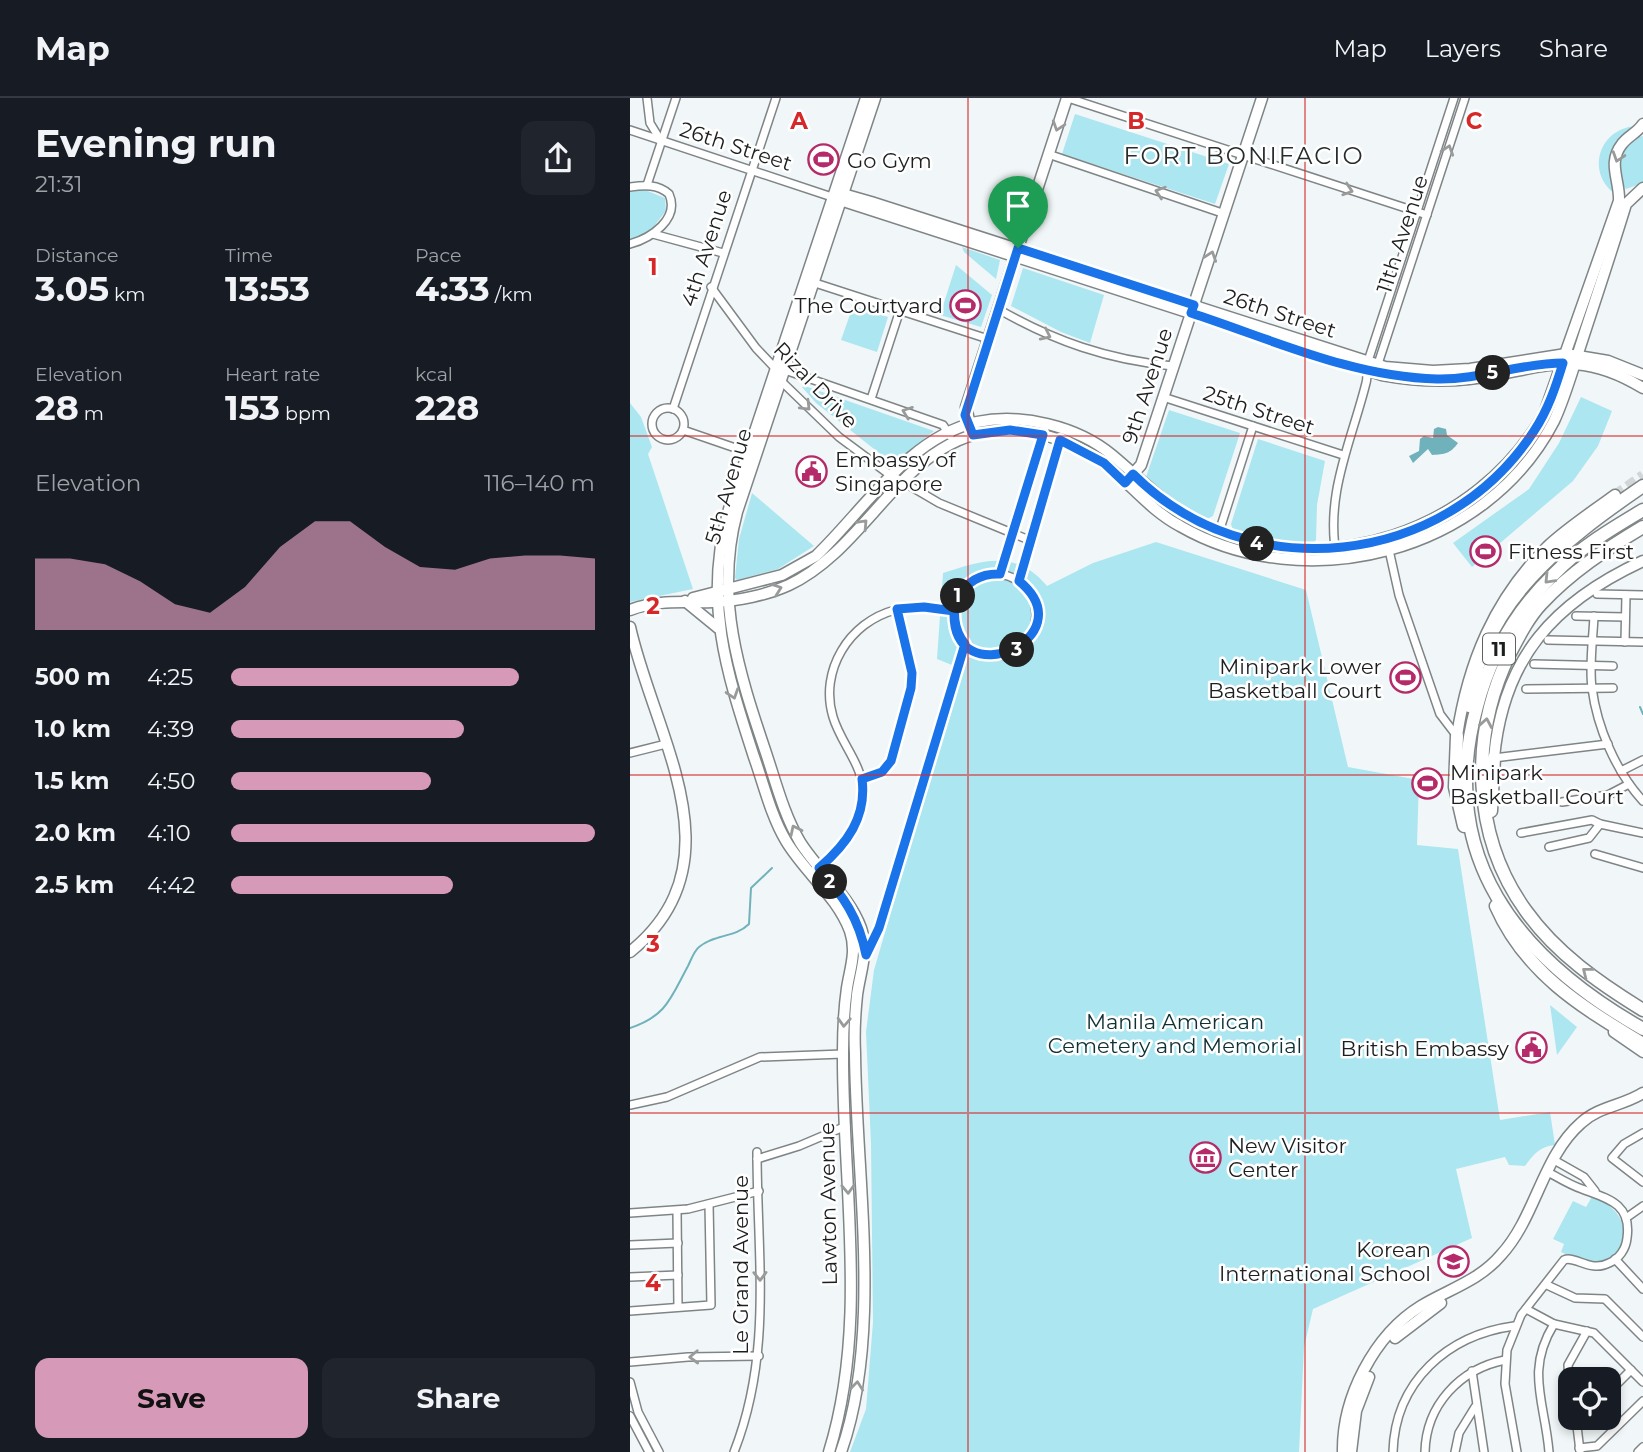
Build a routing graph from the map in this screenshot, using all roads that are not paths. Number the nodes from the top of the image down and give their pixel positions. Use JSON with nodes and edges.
{"nodes":[{"id":1,"x":647,"y":98,"type":"edge"},
{"id":2,"x":677,"y":98,"type":"edge"},
{"id":3,"x":776,"y":98,"type":"edge"},
{"id":4,"x":866,"y":98,"type":"edge"},
{"id":5,"x":875,"y":98,"type":"edge"},
{"id":6,"x":1068,"y":98,"type":"edge"},
{"id":7,"x":1262,"y":98,"type":"edge"},
{"id":8,"x":1454,"y":98,"type":"edge"},
{"id":9,"x":1465,"y":98,"type":"edge"},
{"id":10,"x":1643,"y":124,"type":"edge"},
{"id":11,"x":630,"y":130,"type":"edge"},
{"id":12,"x":1638,"y":135,"type":"edge"},
{"id":13,"x":661,"y":142,"type":"junction"},
{"id":14,"x":1048,"y":154,"type":"junction"},
{"id":15,"x":1244,"y":155,"type":"junction"},
{"id":16,"x":751,"y":170,"type":"junction"},
{"id":17,"x":1617,"y":184,"type":"junction"},
{"id":18,"x":647,"y":185,"type":"junction"},
{"id":19,"x":630,"y":187,"type":"edge"},
{"id":20,"x":1642,"y":189,"type":"edge"},
{"id":21,"x":839,"y":197,"type":"junction"},
{"id":22,"x":1416,"y":212,"type":"junction"},
{"id":23,"x":1225,"y":214,"type":"junction"},
{"id":24,"x":1427,"y":215,"type":"junction"},
{"id":25,"x":653,"y":234,"type":"junction"},
{"id":26,"x":630,"y":244,"type":"edge"},
{"id":27,"x":723,"y":253,"type":"junction"},
{"id":28,"x":1016,"y":253,"type":"junction"},
{"id":29,"x":812,"y":282,"type":"junction"},
{"id":30,"x":711,"y":287,"type":"junction"},
{"id":31,"x":998,"y":309,"type":"junction"},
{"id":32,"x":1193,"y":309,"type":"junction"},
{"id":33,"x":900,"y":310,"type":"junction"},
{"id":34,"x":988,"y":339,"type":"junction"},
{"id":35,"x":1570,"y":359,"type":"junction"},
{"id":36,"x":1173,"y":366,"type":"junction"},
{"id":37,"x":1371,"y":369,"type":"junction"},
{"id":38,"x":779,"y":372,"type":"junction"},
{"id":39,"x":1643,"y":375,"type":"edge"},
{"id":40,"x":1643,"y":388,"type":"edge"},
{"id":41,"x":1163,"y":397,"type":"junction"},
{"id":42,"x":871,"y":399,"type":"junction"},
{"id":43,"x":673,"y":409,"type":"junction"},
{"id":44,"x":1253,"y":426,"type":"junction"},
{"id":45,"x":682,"y":429,"type":"junction"},
{"id":46,"x":1045,"y":429,"type":"junction"},
{"id":47,"x":971,"y":430,"type":"junction"},
{"id":48,"x":1062,"y":435,"type":"junction"},
{"id":49,"x":951,"y":438,"type":"junction"},
{"id":50,"x":747,"y":452,"type":"junction"},
{"id":51,"x":1343,"y":455,"type":"junction"},
{"id":52,"x":1129,"y":478,"type":"junction"},
{"id":53,"x":897,"y":479,"type":"junction"},
{"id":54,"x":1643,"y":486,"type":"edge"},
{"id":55,"x":1615,"y":495,"type":"tunnel mouth"},
{"id":56,"x":1643,"y":510,"type":"edge"},
{"id":57,"x":1643,"y":527,"type":"edge"},
{"id":58,"x":1219,"y":532,"type":"junction"},
{"id":59,"x":1013,"y":535,"type":"junction"},
{"id":60,"x":1029,"y":541,"type":"junction"},
{"id":61,"x":1335,"y":548,"type":"junction"},
{"id":62,"x":1389,"y":550,"type":"junction"},
{"id":63,"x":1337,"y":560,"type":"junction"},
{"id":64,"x":1643,"y":561,"type":"edge"},
{"id":65,"x":1000,"y":574,"type":"junction"},
{"id":66,"x":1019,"y":581,"type":"junction"},
{"id":67,"x":1597,"y":594,"type":"dead end"},
{"id":68,"x":722,"y":595,"type":"junction"},
{"id":69,"x":1626,"y":595,"type":"junction"},
{"id":70,"x":1643,"y":595,"type":"edge"},
{"id":71,"x":688,"y":600,"type":"junction"},
{"id":72,"x":897,"y":609,"type":"junction"},
{"id":73,"x":630,"y":610,"type":"edge"},
{"id":74,"x":954,"y":611,"type":"junction"},
{"id":75,"x":1576,"y":616,"type":"dead end"},
{"id":76,"x":1594,"y":616,"type":"junction"},
{"id":77,"x":1625,"y":617,"type":"junction"},
{"id":78,"x":630,"y":627,"type":"edge"},
{"id":79,"x":718,"y":628,"type":"junction"},
{"id":80,"x":631,"y":639,"type":"edge"},
{"id":81,"x":1548,"y":640,"type":"dead end"},
{"id":82,"x":1593,"y":641,"type":"junction"},
{"id":83,"x":1625,"y":642,"type":"junction"},
{"id":84,"x":1643,"y":642,"type":"edge"},
{"id":85,"x":965,"y":644,"type":"junction"},
{"id":86,"x":1534,"y":664,"type":"dead end"},
{"id":87,"x":1592,"y":666,"type":"junction"},
{"id":88,"x":1613,"y":666,"type":"dead end"},
{"id":89,"x":1592,"y":688,"type":"junction"},
{"id":90,"x":1613,"y":688,"type":"dead end"},
{"id":91,"x":1526,"y":689,"type":"dead end"},
{"id":92,"x":1461,"y":711,"type":"junction"},
{"id":93,"x":1440,"y":714,"type":"junction"},
{"id":94,"x":1457,"y":736,"type":"junction"},
{"id":95,"x":666,"y":744,"type":"junction"},
{"id":96,"x":1608,"y":744,"type":"junction"},
{"id":97,"x":630,"y":753,"type":"edge"},
{"id":98,"x":1464,"y":758,"type":"junction"},
{"id":99,"x":1494,"y":758,"type":"junction"},
{"id":100,"x":1643,"y":760,"type":"edge"},
{"id":101,"x":1621,"y":771,"type":"junction"},
{"id":102,"x":862,"y":779,"type":"junction"},
{"id":103,"x":1629,"y":784,"type":"junction"},
{"id":104,"x":1643,"y":801,"type":"edge"},
{"id":105,"x":1562,"y":802,"type":"dead end"},
{"id":106,"x":1600,"y":824,"type":"junction"},
{"id":107,"x":1521,"y":833,"type":"dead end"},
{"id":108,"x":1643,"y":833,"type":"edge"},
{"id":109,"x":1490,"y":839,"type":"junction"},
{"id":110,"x":1473,"y":845,"type":"junction"},
{"id":111,"x":1549,"y":847,"type":"dead end"},
{"id":112,"x":1595,"y":854,"type":"dead end"},
{"id":113,"x":1643,"y":868,"type":"edge"},
{"id":114,"x":815,"y":871,"type":"junction"},
{"id":115,"x":1485,"y":873,"type":"junction"},
{"id":116,"x":630,"y":952,"type":"edge"},
{"id":117,"x":860,"y":955,"type":"junction"},
{"id":118,"x":1581,"y":1007,"type":"junction"},
{"id":119,"x":1643,"y":1010,"type":"edge"},
{"id":120,"x":1643,"y":1030,"type":"edge"},
{"id":121,"x":1643,"y":1044,"type":"edge"},
{"id":122,"x":1643,"y":1052,"type":"edge"},
{"id":123,"x":843,"y":1054,"type":"junction"},
{"id":124,"x":1643,"y":1093,"type":"edge"},
{"id":125,"x":1643,"y":1101,"type":"edge"},
{"id":126,"x":630,"y":1105,"type":"edge"},
{"id":127,"x":846,"y":1126,"type":"junction"},
{"id":128,"x":1643,"y":1133,"type":"edge"},
{"id":129,"x":1557,"y":1162,"type":"junction"},
{"id":130,"x":1643,"y":1169,"type":"edge"},
{"id":131,"x":1551,"y":1174,"type":"junction"},
{"id":132,"x":1636,"y":1176,"type":"junction"},
{"id":133,"x":1643,"y":1182,"type":"edge"},
{"id":134,"x":759,"y":1191,"type":"junction"},
{"id":135,"x":1595,"y":1191,"type":"junction"},
{"id":136,"x":709,"y":1204,"type":"junction"},
{"id":137,"x":1643,"y":1206,"type":"edge"},
{"id":138,"x":677,"y":1211,"type":"junction"},
{"id":139,"x":630,"y":1213,"type":"edge"},
{"id":140,"x":1626,"y":1218,"type":"junction"},
{"id":141,"x":678,"y":1243,"type":"junction"},
{"id":142,"x":630,"y":1245,"type":"edge"},
{"id":143,"x":1615,"y":1259,"type":"junction"},
{"id":144,"x":678,"y":1275,"type":"junction"},
{"id":145,"x":630,"y":1277,"type":"edge"},
{"id":146,"x":1546,"y":1285,"type":"junction"},
{"id":147,"x":1643,"y":1289,"type":"edge"},
{"id":148,"x":1453,"y":1293,"type":"junction"},
{"id":149,"x":678,"y":1307,"type":"junction"},
{"id":150,"x":1526,"y":1309,"type":"junction"},
{"id":151,"x":630,"y":1311,"type":"edge"},
{"id":152,"x":1554,"y":1324,"type":"junction"},
{"id":153,"x":1514,"y":1326,"type":"junction"},
{"id":154,"x":1587,"y":1331,"type":"junction"},
{"id":155,"x":1643,"y":1337,"type":"edge"},
{"id":156,"x":759,"y":1356,"type":"junction"},
{"id":157,"x":1505,"y":1360,"type":"junction"},
{"id":158,"x":630,"y":1362,"type":"edge"},
{"id":159,"x":1568,"y":1367,"type":"edge"},
{"id":160,"x":1631,"y":1370,"type":"junction"},
{"id":161,"x":1472,"y":1371,"type":"junction"},
{"id":162,"x":1621,"y":1378,"type":"edge"},
{"id":163,"x":630,"y":1382,"type":"edge"},
{"id":164,"x":1643,"y":1382,"type":"edge"},
{"id":165,"x":1643,"y":1401,"type":"edge"},
{"id":166,"x":1475,"y":1407,"type":"junction"},
{"id":167,"x":630,"y":1416,"type":"edge"},
{"id":168,"x":1578,"y":1430,"type":"edge"},
{"id":169,"x":1643,"y":1447,"type":"edge"},
{"id":170,"x":651,"y":1450,"type":"edge"},
{"id":171,"x":1580,"y":1450,"type":"edge"},
{"id":172,"x":734,"y":1452,"type":"edge"},
{"id":173,"x":829,"y":1452,"type":"edge"},
{"id":174,"x":841,"y":1452,"type":"edge"},
{"id":175,"x":1343,"y":1452,"type":"edge"},
{"id":176,"x":1351,"y":1452,"type":"edge"},
{"id":177,"x":1393,"y":1452,"type":"edge"},
{"id":178,"x":1425,"y":1452,"type":"edge"},
{"id":179,"x":1455,"y":1452,"type":"edge"},
{"id":180,"x":1485,"y":1452,"type":"edge"},
{"id":181,"x":1517,"y":1452,"type":"edge"},
{"id":182,"x":1549,"y":1452,"type":"edge"},
{"id":183,"x":1638,"y":1452,"type":"edge"}],
"edges":[{"from":1,"to":13,"type":"street"},
{"from":2,"to":13,"type":"street"},
{"from":3,"to":16,"type":"street","name":"4th Avenue"},
{"from":4,"to":21,"type":"main road","name":"5th Avenue"},
{"from":5,"to":21,"type":"main road","name":"5th Avenue"},
{"from":6,"to":14,"type":"main road","one_way":true},
{"from":6,"to":15,"type":"street"},
{"from":7,"to":15,"type":"main road","name":"9th Avenue"},
{"from":8,"to":22,"type":"street","name":"11th Avenue"},
{"from":24,"to":9,"type":"street","name":"11th Avenue","one_way":true},
{"from":10,"to":12,"type":"main road"},
{"from":11,"to":13,"type":"street","name":"26th Street"},
{"from":12,"to":17,"type":"main road","one_way":true},
{"from":13,"to":16,"type":"street","name":"26th Street"},
{"from":13,"to":18,"type":"street"},
{"from":23,"to":14,"type":"street","one_way":true},
{"from":14,"to":28,"type":"main road"},
{"from":15,"to":22,"type":"street","one_way":true},
{"from":15,"to":23,"type":"main road","name":"9th Avenue"},
{"from":16,"to":21,"type":"street","name":"26th Street"},
{"from":16,"to":27,"type":"street","name":"4th Avenue"},
{"from":17,"to":20,"type":"main road"},
{"from":17,"to":35,"type":"main road"},
{"from":18,"to":19,"type":"street"},
{"from":18,"to":25,"type":"street"},
{"from":20,"to":35,"type":"main road"},
{"from":21,"to":28,"type":"main road","name":"26th Street"},
{"from":21,"to":29,"type":"main road","name":"5th Avenue"},
{"from":21,"to":38,"type":"main road","name":"5th Avenue"},
{"from":22,"to":24,"type":"street"},
{"from":22,"to":37,"type":"street","name":"11th Avenue"},
{"from":32,"to":23,"type":"main road","name":"9th Avenue","one_way":true},
{"from":24,"to":37,"type":"street","name":"11th Avenue"},
{"from":25,"to":26,"type":"street"},
{"from":25,"to":27,"type":"street"},
{"from":27,"to":30,"type":"street","name":"4th Avenue"},
{"from":28,"to":31,"type":"main road"},
{"from":28,"to":32,"type":"main road","name":"26th Street"},
{"from":29,"to":33,"type":"street"},
{"from":29,"to":38,"type":"main road","name":"5th Avenue"},
{"from":30,"to":38,"type":"street","name":"Rizal Drive"},
{"from":30,"to":43,"type":"street","name":"4th Avenue"},
{"from":31,"to":34,"type":"main road"},
{"from":31,"to":36,"type":"street","one_way":true},
{"from":32,"to":36,"type":"main road","name":"9th Avenue"},
{"from":32,"to":37,"type":"main road","name":"26th Street"},
{"from":33,"to":34,"type":"street"},
{"from":33,"to":42,"type":"street"},
{"from":34,"to":47,"type":"main road"},
{"from":35,"to":37,"type":"main road","name":"26th Street"},
{"from":35,"to":39,"type":"main road","name":"26th Street"},
{"from":35,"to":40,"type":"main road","name":"26th Street"},
{"from":35,"to":61,"type":"main road"},
{"from":35,"to":62,"type":"main road"},
{"from":36,"to":41,"type":"main road","name":"9th Avenue"},
{"from":37,"to":51,"type":"street","name":"11th Avenue"},
{"from":38,"to":42,"type":"street"},
{"from":38,"to":50,"type":"main road","name":"5th Avenue"},
{"from":38,"to":53,"type":"street","name":"Rizal Drive","one_way":true},
{"from":38,"to":68,"type":"main road","name":"5th Avenue"},
{"from":41,"to":44,"type":"street","name":"25th Street"},
{"from":41,"to":52,"type":"main road","name":"9th Avenue"},
{"from":49,"to":42,"type":"street","one_way":true},
{"from":43,"to":45,"type":"street"},
{"from":43,"to":45,"type":"street"},
{"from":44,"to":51,"type":"street","name":"25th Street"},
{"from":44,"to":58,"type":"street"},
{"from":45,"to":50,"type":"street"},
{"from":46,"to":47,"type":"main road"},
{"from":46,"to":48,"type":"main road"},
{"from":46,"to":59,"type":"street"},
{"from":47,"to":49,"type":"main road"},
{"from":48,"to":52,"type":"main road"},
{"from":48,"to":60,"type":"street"},
{"from":49,"to":53,"type":"main road"},
{"from":50,"to":68,"type":"main road","name":"5th Avenue"},
{"from":51,"to":61,"type":"street","name":"11th Avenue"},
{"from":52,"to":58,"type":"main road"},
{"from":52,"to":63,"type":"main road"},
{"from":53,"to":59,"type":"street","name":"Rizal Drive"},
{"from":53,"to":68,"type":"main road"},
{"from":54,"to":98,"type":"main road"},
{"from":55,"to":92,"type":"main road"},
{"from":56,"to":98,"type":"main road","number":"11","one_way":true},
{"from":109,"to":57,"type":"main road","number":"11","one_way":true},
{"from":58,"to":61,"type":"main road"},
{"from":59,"to":60,"type":"street","name":"Rizal Drive"},
{"from":59,"to":65,"type":"street"},
{"from":60,"to":66,"type":"street"},
{"from":61,"to":63,"type":"street","name":"11th Avenue"},
{"from":62,"to":63,"type":"main road"},
{"from":62,"to":93,"type":"street"},
{"from":64,"to":99,"type":"main road"},
{"from":65,"to":66,"type":"street"},
{"from":65,"to":74,"type":"street"},
{"from":66,"to":85,"type":"street"},
{"from":67,"to":69,"type":"street"},
{"from":68,"to":71,"type":"main road"},
{"from":68,"to":79,"type":"main road","name":"5th Avenue"},
{"from":114,"to":68,"type":"main road","name":"5th Avenue","one_way":true},
{"from":69,"to":70,"type":"street"},
{"from":69,"to":77,"type":"street"},
{"from":71,"to":73,"type":"main road"},
{"from":71,"to":79,"type":"main road"},
{"from":72,"to":74,"type":"street"},
{"from":72,"to":102,"type":"street"},
{"from":72,"to":102,"type":"street"},
{"from":74,"to":85,"type":"street"},
{"from":75,"to":76,"type":"street"},
{"from":76,"to":77,"type":"street"},
{"from":76,"to":82,"type":"street"},
{"from":77,"to":83,"type":"street"},
{"from":78,"to":80,"type":"main road"},
{"from":79,"to":114,"type":"main road","name":"5th Avenue","one_way":true},
{"from":80,"to":95,"type":"main road"},
{"from":81,"to":82,"type":"street"},
{"from":82,"to":83,"type":"street"},
{"from":82,"to":87,"type":"street"},
{"from":83,"to":84,"type":"street"},
{"from":85,"to":117,"type":"street"},
{"from":86,"to":87,"type":"street"},
{"from":87,"to":88,"type":"street"},
{"from":87,"to":89,"type":"street"},
{"from":89,"to":90,"type":"street"},
{"from":89,"to":91,"type":"street"},
{"from":89,"to":96,"type":"street"},
{"from":92,"to":93,"type":"street"},
{"from":92,"to":94,"type":"main road"},
{"from":93,"to":94,"type":"street"},
{"from":94,"to":110,"type":"main road"},
{"from":95,"to":97,"type":"street"},
{"from":95,"to":116,"type":"main road"},
{"from":96,"to":99,"type":"street"},
{"from":96,"to":101,"type":"street"},
{"from":98,"to":110,"type":"main road","number":"11"},
{"from":99,"to":109,"type":"main road"},
{"from":100,"to":101,"type":"street"},
{"from":101,"to":103,"type":"street"},
{"from":102,"to":114,"type":"street"},
{"from":103,"to":104,"type":"street"},
{"from":103,"to":105,"type":"street"},
{"from":106,"to":107,"type":"street"},
{"from":106,"to":108,"type":"street"},
{"from":106,"to":111,"type":"street"},
{"from":119,"to":109,"type":"main road","number":"11","one_way":true},
{"from":110,"to":115,"type":"main road","number":"11"},
{"from":112,"to":113,"type":"street"},
{"from":114,"to":117,"type":"main road","name":"5th Avenue"},
{"from":115,"to":118,"type":"main road"},
{"from":115,"to":120,"type":"main road","number":"11"},
{"from":117,"to":123,"type":"main road","name":"Lawton Avenue","one_way":true},
{"from":174,"to":117,"type":"main road","name":"Lawton Avenue","one_way":true},
{"from":118,"to":121,"type":"main road"},
{"from":118,"to":122,"type":"main road"},
{"from":123,"to":126,"type":"street"},
{"from":123,"to":127,"type":"main road","name":"Lawton Avenue"},
{"from":124,"to":129,"type":"main road"},
{"from":125,"to":129,"type":"main road"},
{"from":127,"to":134,"type":"street","name":"Le Grand Avenue"},
{"from":127,"to":173,"type":"main road","name":"Lawton Avenue","one_way":true},
{"from":128,"to":132,"type":"street"},
{"from":129,"to":131,"type":"main road"},
{"from":129,"to":135,"type":"street"},
{"from":130,"to":132,"type":"street"},
{"from":131,"to":135,"type":"street"},
{"from":131,"to":148,"type":"main road"},
{"from":132,"to":133,"type":"street"},
{"from":134,"to":136,"type":"street"},
{"from":134,"to":156,"type":"street","name":"Le Grand Avenue","one_way":true},
{"from":135,"to":140,"type":"street"},
{"from":136,"to":138,"type":"street"},
{"from":136,"to":149,"type":"street"},
{"from":137,"to":140,"type":"street"},
{"from":138,"to":139,"type":"street"},
{"from":138,"to":141,"type":"street"},
{"from":140,"to":143,"type":"street"},
{"from":141,"to":142,"type":"street"},
{"from":141,"to":144,"type":"street"},
{"from":143,"to":146,"type":"street"},
{"from":143,"to":147,"type":"street"},
{"from":144,"to":145,"type":"street"},
{"from":144,"to":149,"type":"street"},
{"from":146,"to":150,"type":"street"},
{"from":146,"to":155,"type":"street"},
{"from":148,"to":175,"type":"main road"},
{"from":148,"to":176,"type":"main road"},
{"from":149,"to":151,"type":"street"},
{"from":150,"to":152,"type":"street"},
{"from":150,"to":153,"type":"street"},
{"from":152,"to":154,"type":"street"},
{"from":152,"to":182,"type":"street"},
{"from":153,"to":157,"type":"street"},
{"from":153,"to":177,"type":"street"},
{"from":154,"to":159,"type":"street"},
{"from":154,"to":160,"type":"street"},
{"from":156,"to":158,"type":"street","one_way":true},
{"from":156,"to":172,"type":"street","name":"Le Grand Avenue"},
{"from":157,"to":161,"type":"street"},
{"from":157,"to":181,"type":"street"},
{"from":160,"to":162,"type":"street"},
{"from":160,"to":164,"type":"street"},
{"from":161,"to":166,"type":"street"},
{"from":161,"to":178,"type":"street"},
{"from":163,"to":170,"type":"street"},
{"from":165,"to":171,"type":"street"},
{"from":166,"to":179,"type":"street"},
{"from":166,"to":180,"type":"street"},
{"from":167,"to":170,"type":"street"},
{"from":168,"to":171,"type":"street"},
{"from":169,"to":183,"type":"street"}]}
